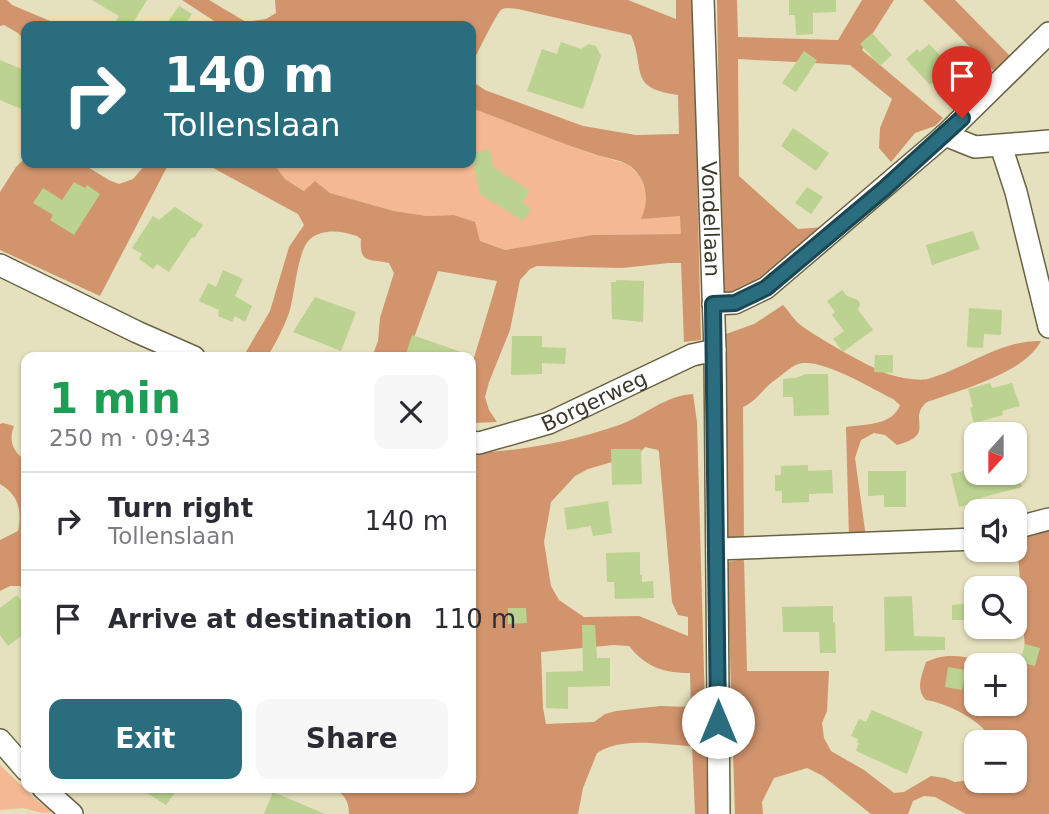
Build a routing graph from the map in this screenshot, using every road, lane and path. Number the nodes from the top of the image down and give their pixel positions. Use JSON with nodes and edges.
{"nodes":[{"id":1,"x":704,"y":0,"type":"edge"},
{"id":2,"x":1049,"y":33,"type":"edge"},
{"id":3,"x":945,"y":135,"type":"junction"},
{"id":4,"x":1049,"y":141,"type":"edge"},
{"id":5,"x":1001,"y":146,"type":"junction"},
{"id":6,"x":0,"y":265,"type":"edge"},
{"id":7,"x":713,"y":304,"type":"junction"},
{"id":8,"x":1049,"y":327,"type":"edge"},
{"id":9,"x":715,"y":350,"type":"junction"},
{"id":10,"x":183,"y":352,"type":"edge"},
{"id":11,"x":476,"y":443,"type":"edge"},
{"id":12,"x":1049,"y":519,"type":"edge"},
{"id":13,"x":1027,"y":525,"type":"edge"},
{"id":14,"x":964,"y":540,"type":"edge"},
{"id":15,"x":717,"y":550,"type":"junction"},
{"id":16,"x":0,"y":740,"type":"edge"},
{"id":17,"x":21,"y":764,"type":"edge"},
{"id":18,"x":49,"y":793,"type":"edge"},
{"id":19,"x":72,"y":814,"type":"edge"},
{"id":20,"x":719,"y":814,"type":"edge"}],
"edges":[{"from":1,"to":7,"type":"street","name":"Vondellaan"},
{"from":2,"to":3,"type":"street"},
{"from":3,"to":5,"type":"street"},
{"from":3,"to":7,"type":"street"},
{"from":4,"to":5,"type":"street"},
{"from":5,"to":8,"type":"street"},
{"from":6,"to":10,"type":"street"},
{"from":7,"to":9,"type":"street","name":"Vondellaan"},
{"from":9,"to":11,"type":"street","name":"Borgerweg"},
{"from":9,"to":15,"type":"street","name":"Vondellaan"},
{"from":12,"to":13,"type":"street"},
{"from":14,"to":15,"type":"street"},
{"from":15,"to":20,"type":"street","name":"Vondellaan"},
{"from":16,"to":17,"type":"street"},
{"from":18,"to":19,"type":"street"}]}
